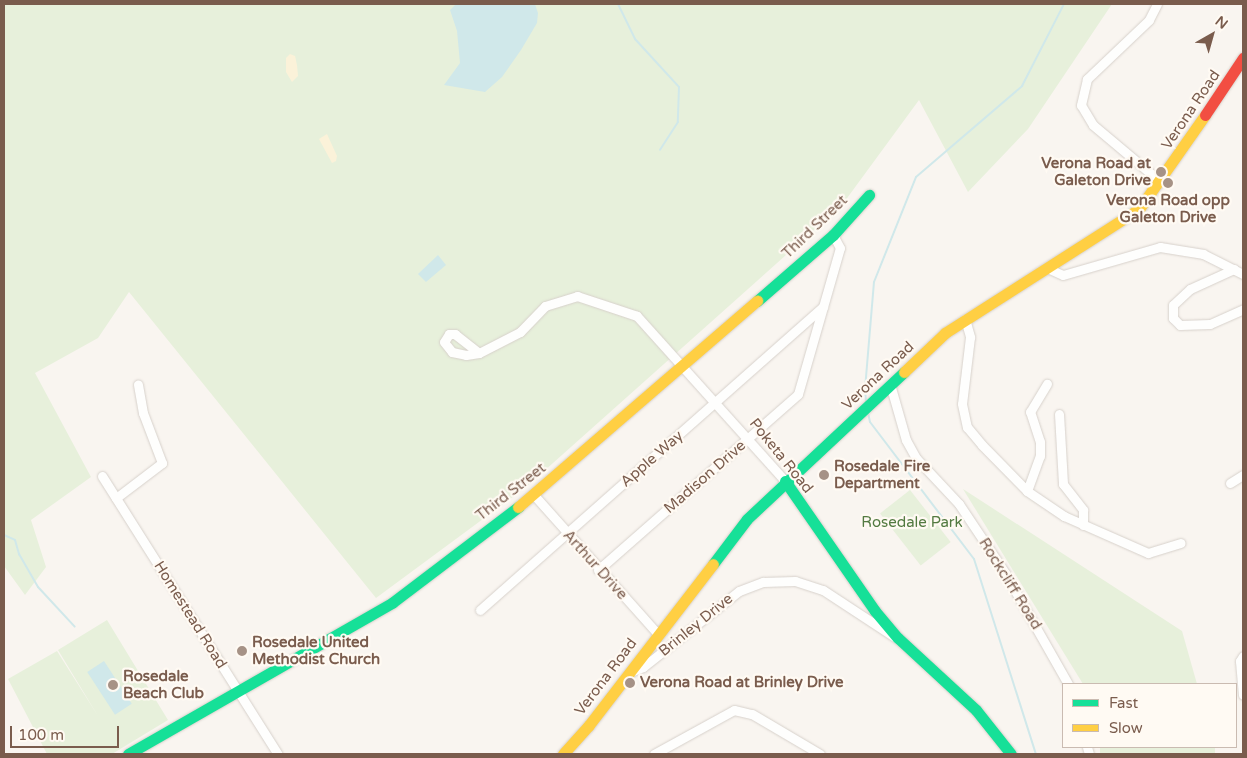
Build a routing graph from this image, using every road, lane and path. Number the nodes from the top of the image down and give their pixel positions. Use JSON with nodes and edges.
{"nodes":[{"id":1,"x":1157,"y":4,"type":"edge"},
{"id":2,"x":1243,"y":58,"type":"edge"},
{"id":3,"x":1161,"y":182,"type":"junction"},
{"id":4,"x":869,"y":195,"type":"dead end"},
{"id":5,"x":833,"y":235,"type":"junction"},
{"id":6,"x":1047,"y":268,"type":"junction"},
{"id":7,"x":1234,"y":269,"type":"junction"},
{"id":8,"x":1243,"y":274,"type":"edge"},
{"id":9,"x":823,"y":307,"type":"junction"},
{"id":10,"x":1243,"y":309,"type":"edge"},
{"id":11,"x":965,"y":319,"type":"junction"},
{"id":12,"x":479,"y":353,"type":"dead end"},
{"id":13,"x":684,"y":365,"type":"junction"},
{"id":14,"x":138,"y":384,"type":"dead end"},
{"id":15,"x":890,"y":384,"type":"junction"},
{"id":16,"x":1047,"y":384,"type":"dead end"},
{"id":17,"x":717,"y":403,"type":"junction"},
{"id":18,"x":1059,"y":414,"type":"dead end"},
{"id":19,"x":749,"y":439,"type":"junction"},
{"id":20,"x":1243,"y":475,"type":"edge"},
{"id":21,"x":102,"y":476,"type":"dead end"},
{"id":22,"x":785,"y":481,"type":"junction"},
{"id":23,"x":1230,"y":483,"type":"dead end"},
{"id":24,"x":1027,"y":491,"type":"junction"},
{"id":25,"x":534,"y":495,"type":"junction"},
{"id":26,"x":116,"y":498,"type":"junction"},
{"id":27,"x":1083,"y":525,"type":"junction"},
{"id":28,"x":565,"y":534,"type":"junction"},
{"id":29,"x":1180,"y":543,"type":"dead end"},
{"id":30,"x":598,"y":570,"type":"junction"},
{"id":31,"x":480,"y":610,"type":"dead end"},
{"id":32,"x":658,"y":634,"type":"junction"},
{"id":33,"x":898,"y":638,"type":"junction"},
{"id":34,"x":1243,"y":656,"type":"edge"},
{"id":35,"x":630,"y":672,"type":"junction"},
{"id":36,"x":1067,"y":683,"type":"edge"},
{"id":37,"x":238,"y":690,"type":"junction"},
{"id":38,"x":1243,"y":695,"type":"edge"},
{"id":39,"x":128,"y":754,"type":"edge"},
{"id":40,"x":278,"y":754,"type":"edge"},
{"id":41,"x":563,"y":754,"type":"edge"},
{"id":42,"x":654,"y":754,"type":"edge"},
{"id":43,"x":820,"y":754,"type":"edge"},
{"id":44,"x":1012,"y":754,"type":"edge"}],
"edges":[{"from":1,"to":3,"type":"street"},
{"from":2,"to":3,"type":"street","name":"Verona Road"},
{"from":3,"to":6,"type":"street","name":"Verona Road"},
{"from":4,"to":5,"type":"street","name":"Third Street"},
{"from":5,"to":9,"type":"street","name":"Madison Drive"},
{"from":5,"to":13,"type":"street","name":"Third Street"},
{"from":6,"to":7,"type":"street"},
{"from":6,"to":11,"type":"street","name":"Verona Road"},
{"from":7,"to":8,"type":"street"},
{"from":7,"to":10,"type":"street"},
{"from":9,"to":17,"type":"street","name":"Apple Way"},
{"from":9,"to":19,"type":"street","name":"Madison Drive"},
{"from":11,"to":15,"type":"street","name":"Verona Road"},
{"from":11,"to":24,"type":"street"},
{"from":12,"to":13,"type":"street","name":"Poketa Road"},
{"from":13,"to":17,"type":"street","name":"Poketa Road"},
{"from":13,"to":25,"type":"street","name":"Third Street"},
{"from":14,"to":26,"type":"street"},
{"from":15,"to":22,"type":"street","name":"Verona Road"},
{"from":15,"to":36,"type":"street","name":"Rockcliff Road"},
{"from":16,"to":24,"type":"street"},
{"from":17,"to":19,"type":"street","name":"Poketa Road"},
{"from":17,"to":28,"type":"street","name":"Apple Way"},
{"from":18,"to":27,"type":"street"},
{"from":19,"to":22,"type":"street","name":"Poketa Road"},
{"from":19,"to":30,"type":"street","name":"Madison Drive"},
{"from":20,"to":23,"type":"street"},
{"from":21,"to":26,"type":"street","name":"Homestead Road"},
{"from":22,"to":32,"type":"street","name":"Verona Road"},
{"from":22,"to":33,"type":"street","name":"Poketa Road"},
{"from":24,"to":27,"type":"street"},
{"from":25,"to":28,"type":"street","name":"Arthur Drive"},
{"from":25,"to":37,"type":"street","name":"Third Street"},
{"from":26,"to":37,"type":"street","name":"Homestead Road"},
{"from":27,"to":29,"type":"street"},
{"from":28,"to":30,"type":"street","name":"Arthur Drive"},
{"from":28,"to":31,"type":"street","name":"Apple Way"},
{"from":30,"to":32,"type":"street","name":"Arthur Drive"},
{"from":32,"to":35,"type":"street","name":"Verona Road"},
{"from":33,"to":35,"type":"street","name":"Brinley Drive"},
{"from":33,"to":44,"type":"street","name":"Poketa Road"},
{"from":34,"to":38,"type":"street"},
{"from":35,"to":41,"type":"street","name":"Verona Road"},
{"from":37,"to":39,"type":"street","name":"Third Street"},
{"from":37,"to":40,"type":"street","name":"Homestead Road"},
{"from":42,"to":43,"type":"street"}]}
